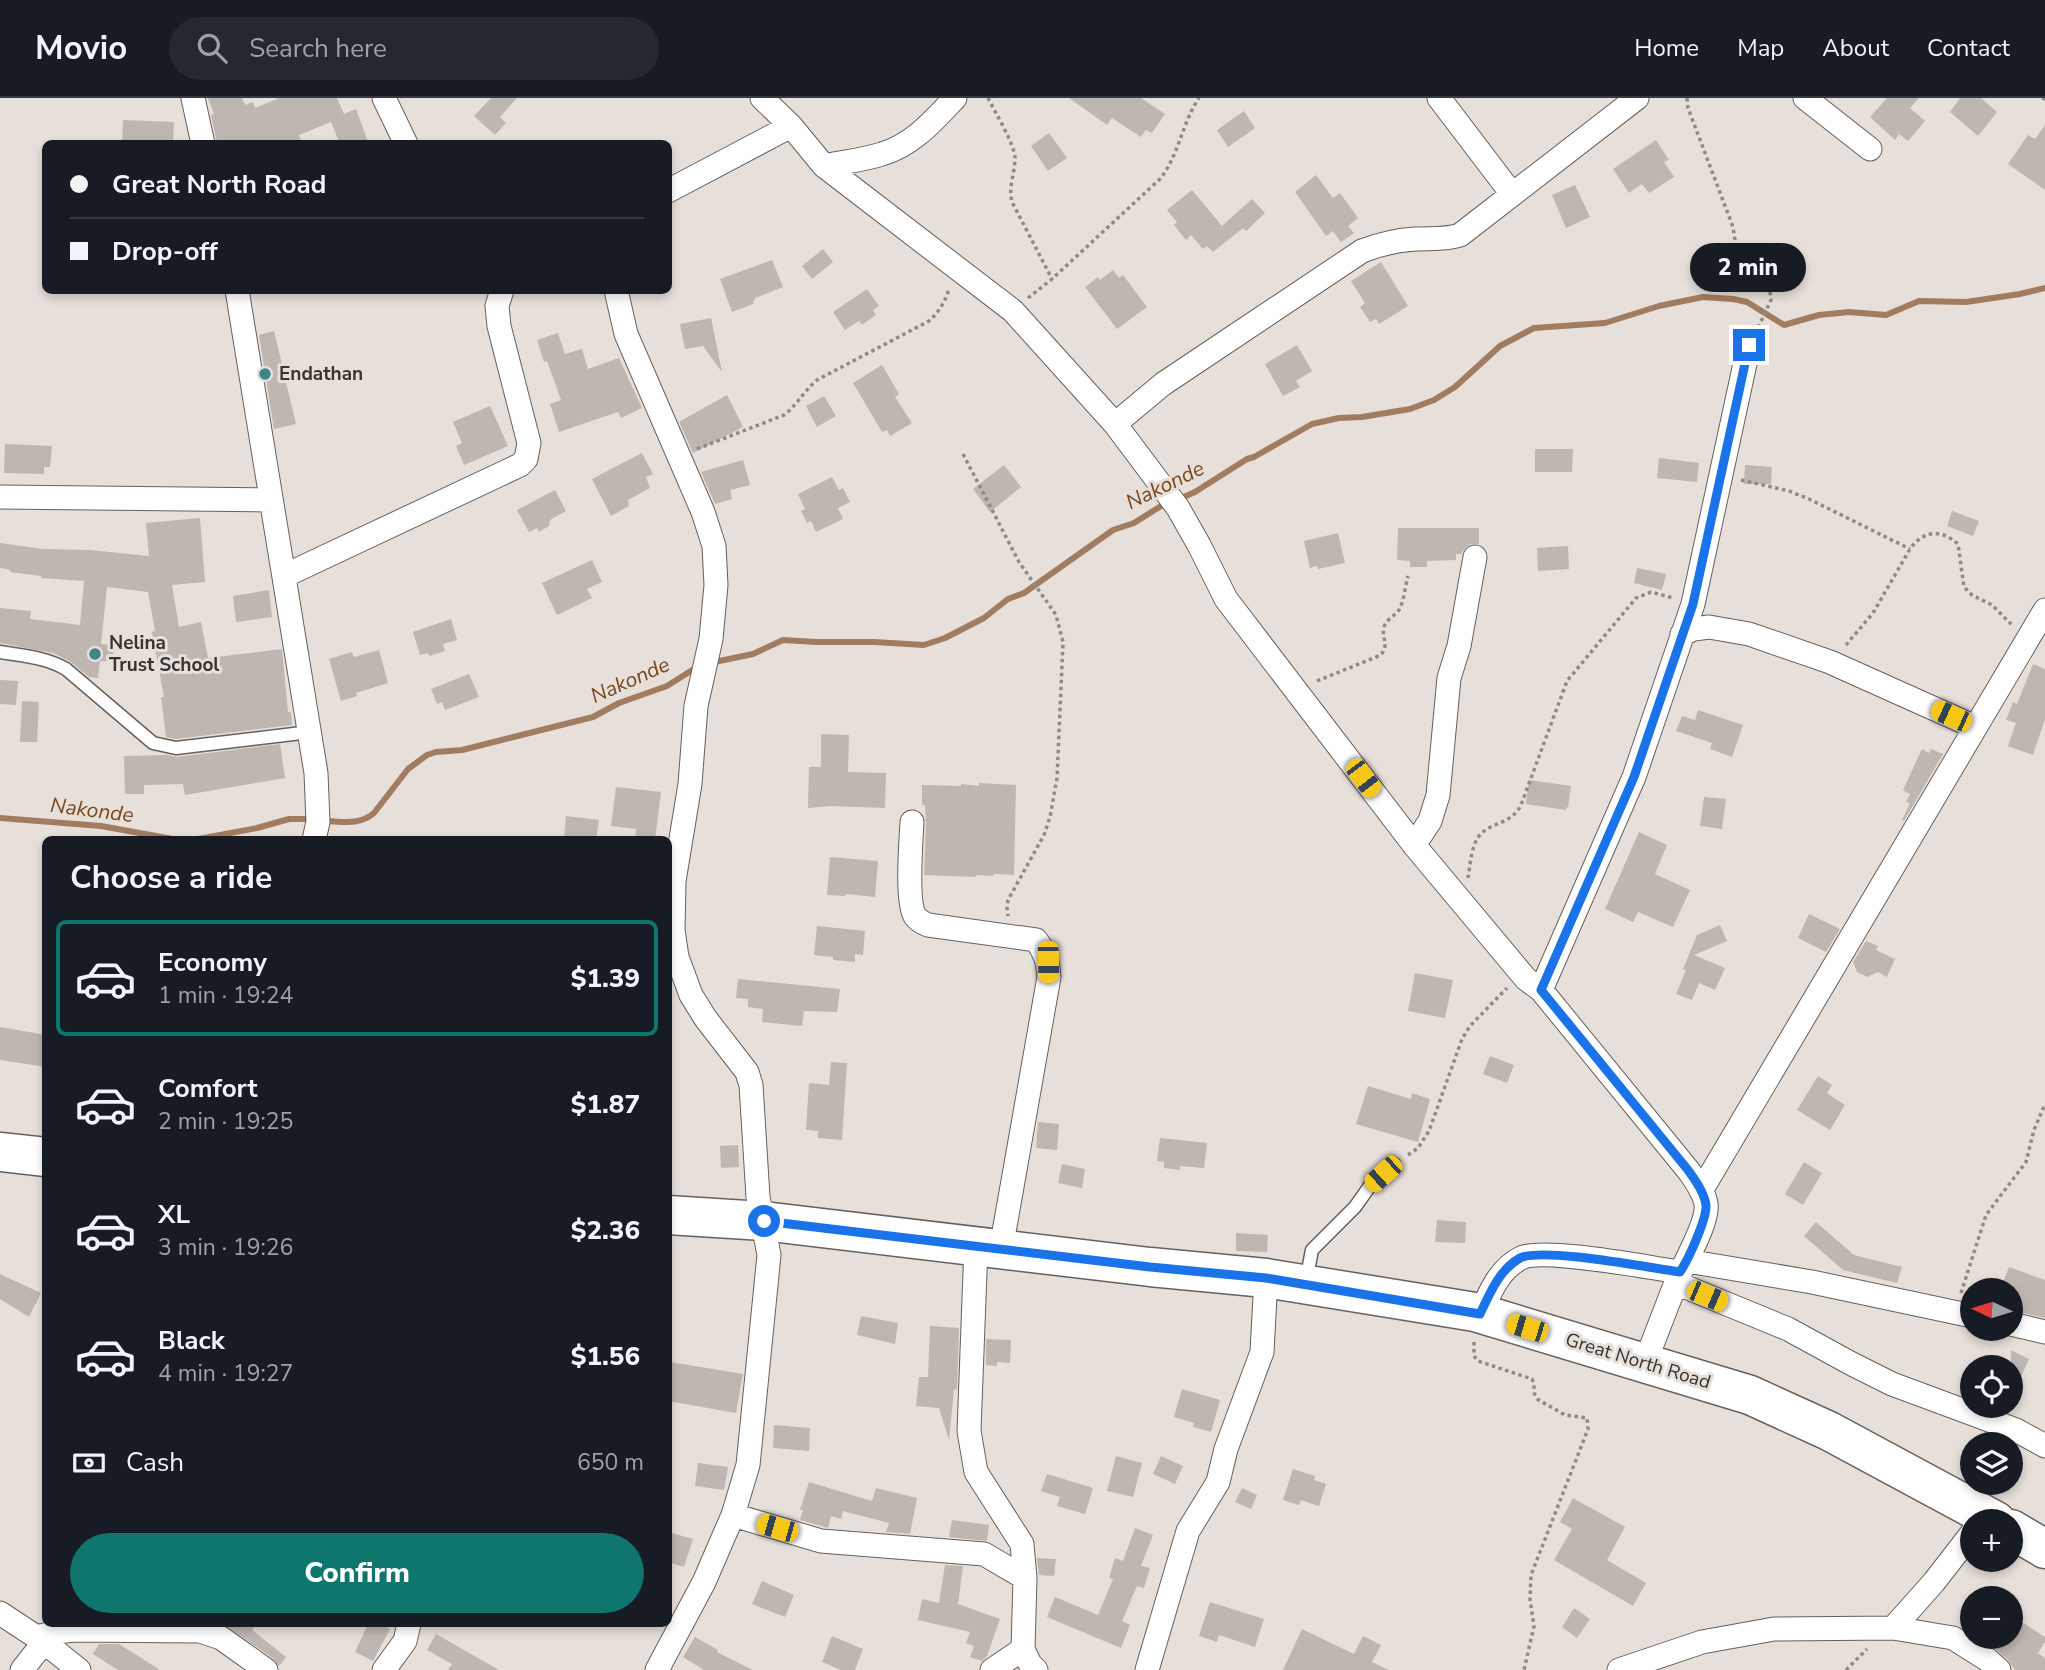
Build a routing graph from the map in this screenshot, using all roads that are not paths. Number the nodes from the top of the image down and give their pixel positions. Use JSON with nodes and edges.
{"nodes":[{"id":1,"x":193,"y":98,"type":"edge"},
{"id":2,"x":384,"y":98,"type":"edge"},
{"id":3,"x":762,"y":98,"type":"edge"},
{"id":4,"x":955,"y":98,"type":"edge"},
{"id":5,"x":1439,"y":98,"type":"edge"},
{"id":6,"x":1637,"y":98,"type":"edge"},
{"id":7,"x":1805,"y":98,"type":"edge"},
{"id":8,"x":791,"y":126,"type":"junction"},
{"id":9,"x":202,"y":140,"type":"edge"},
{"id":10,"x":404,"y":140,"type":"edge"},
{"id":11,"x":1870,"y":149,"type":"dead end"},
{"id":12,"x":824,"y":166,"type":"junction"},
{"id":13,"x":672,"y":189,"type":"edge"},
{"id":14,"x":1512,"y":194,"type":"junction"},
{"id":15,"x":238,"y":294,"type":"edge"},
{"id":16,"x":617,"y":294,"type":"edge"},
{"id":17,"x":496,"y":296,"type":"edge"},
{"id":18,"x":1749,"y":345,"type":"road end"},
{"id":19,"x":1115,"y":424,"type":"junction"},
{"id":20,"x":0,"y":497,"type":"edge"},
{"id":21,"x":270,"y":500,"type":"junction"},
{"id":22,"x":1475,"y":557,"type":"dead end"},
{"id":23,"x":284,"y":576,"type":"junction"},
{"id":24,"x":2045,"y":610,"type":"edge"},
{"id":25,"x":1682,"y":634,"type":"junction"},
{"id":26,"x":0,"y":652,"type":"edge"},
{"id":27,"x":1975,"y":727,"type":"junction"},
{"id":28,"x":310,"y":732,"type":"junction"},
{"id":29,"x":912,"y":822,"type":"dead end"},
{"id":30,"x":315,"y":836,"type":"edge"},
{"id":31,"x":1414,"y":845,"type":"junction"},
{"id":32,"x":1533,"y":984,"type":"junction"},
{"id":33,"x":0,"y":1152,"type":"edge"},
{"id":34,"x":42,"y":1157,"type":"edge"},
{"id":35,"x":1394,"y":1164,"type":"road end"},
{"id":36,"x":1701,"y":1191,"type":"junction"},
{"id":37,"x":672,"y":1215,"type":"edge"},
{"id":38,"x":764,"y":1221,"type":"junction"},
{"id":39,"x":989,"y":1248,"type":"junction"},
{"id":40,"x":1681,"y":1272,"type":"junction"},
{"id":41,"x":1266,"y":1278,"type":"junction"},
{"id":42,"x":1306,"y":1285,"type":"junction"},
{"id":43,"x":1478,"y":1313,"type":"junction"},
{"id":44,"x":1960,"y":1313,"type":"edge"},
{"id":45,"x":2023,"y":1327,"type":"edge"},
{"id":46,"x":2045,"y":1332,"type":"edge"},
{"id":47,"x":1645,"y":1363,"type":"junction"},
{"id":48,"x":2045,"y":1446,"type":"edge"},
{"id":49,"x":1964,"y":1509,"type":"edge"},
{"id":50,"x":733,"y":1515,"type":"junction"},
{"id":51,"x":2023,"y":1539,"type":"edge"},
{"id":52,"x":2045,"y":1549,"type":"edge"},
{"id":53,"x":1960,"y":1555,"type":"edge"},
{"id":54,"x":1025,"y":1578,"type":"junction"},
{"id":55,"x":0,"y":1613,"type":"edge"},
{"id":56,"x":408,"y":1627,"type":"edge"},
{"id":57,"x":202,"y":1628,"type":"edge"},
{"id":58,"x":1893,"y":1628,"type":"junction"},
{"id":59,"x":41,"y":1639,"type":"junction"},
{"id":60,"x":1023,"y":1649,"type":"junction"},
{"id":61,"x":22,"y":1670,"type":"edge"},
{"id":62,"x":79,"y":1670,"type":"edge"},
{"id":63,"x":266,"y":1670,"type":"edge"},
{"id":64,"x":384,"y":1670,"type":"edge"},
{"id":65,"x":657,"y":1670,"type":"edge"},
{"id":66,"x":992,"y":1670,"type":"edge"},
{"id":67,"x":1036,"y":1670,"type":"edge"},
{"id":68,"x":1147,"y":1670,"type":"edge"},
{"id":69,"x":1619,"y":1670,"type":"edge"},
{"id":70,"x":1999,"y":1670,"type":"edge"}],
"edges":[{"from":1,"to":9,"type":"street"},
{"from":2,"to":10,"type":"street"},
{"from":3,"to":8,"type":"street"},
{"from":4,"to":12,"type":"street"},
{"from":5,"to":14,"type":"street"},
{"from":6,"to":14,"type":"street"},
{"from":7,"to":11,"type":"street"},
{"from":8,"to":12,"type":"street"},
{"from":8,"to":13,"type":"street"},
{"from":12,"to":19,"type":"street"},
{"from":14,"to":19,"type":"street"},
{"from":15,"to":21,"type":"street"},
{"from":16,"to":38,"type":"street"},
{"from":17,"to":23,"type":"street"},
{"from":18,"to":25,"type":"street"},
{"from":19,"to":31,"type":"street"},
{"from":20,"to":21,"type":"street"},
{"from":21,"to":23,"type":"street"},
{"from":22,"to":31,"type":"street"},
{"from":23,"to":28,"type":"street"},
{"from":24,"to":27,"type":"street"},
{"from":25,"to":27,"type":"street"},
{"from":25,"to":32,"type":"street"},
{"from":26,"to":28,"type":"lane"},
{"from":27,"to":36,"type":"street"},
{"from":28,"to":30,"type":"street"},
{"from":29,"to":39,"type":"street"},
{"from":31,"to":32,"type":"street"},
{"from":32,"to":36,"type":"street"},
{"from":33,"to":34,"type":"highway"},
{"from":35,"to":42,"type":"lane"},
{"from":36,"to":40,"type":"street"},
{"from":37,"to":38,"type":"highway","name":"Great North Road"},
{"from":38,"to":39,"type":"highway","name":"Great North Road"},
{"from":38,"to":50,"type":"street"},
{"from":39,"to":41,"type":"highway","name":"Great North Road"},
{"from":39,"to":54,"type":"street"},
{"from":40,"to":43,"type":"street"},
{"from":40,"to":44,"type":"street"},
{"from":40,"to":47,"type":"street"},
{"from":40,"to":48,"type":"street"},
{"from":41,"to":42,"type":"highway","name":"Great North Road"},
{"from":41,"to":68,"type":"street"},
{"from":42,"to":43,"type":"highway","name":"Great North Road"},
{"from":43,"to":47,"type":"highway","name":"Great North Road"},
{"from":45,"to":46,"type":"street"},
{"from":47,"to":49,"type":"highway","name":"Great North Road"},
{"from":50,"to":54,"type":"street"},
{"from":50,"to":65,"type":"street"},
{"from":51,"to":52,"type":"highway","name":"Great North Road"},
{"from":53,"to":58,"type":"street"},
{"from":54,"to":60,"type":"street"},
{"from":55,"to":59,"type":"street"},
{"from":56,"to":64,"type":"street"},
{"from":57,"to":59,"type":"street"},
{"from":57,"to":63,"type":"street"},
{"from":58,"to":69,"type":"street"},
{"from":58,"to":70,"type":"street"},
{"from":59,"to":61,"type":"street"},
{"from":59,"to":62,"type":"street"},
{"from":60,"to":66,"type":"street"},
{"from":60,"to":67,"type":"street"}]}
